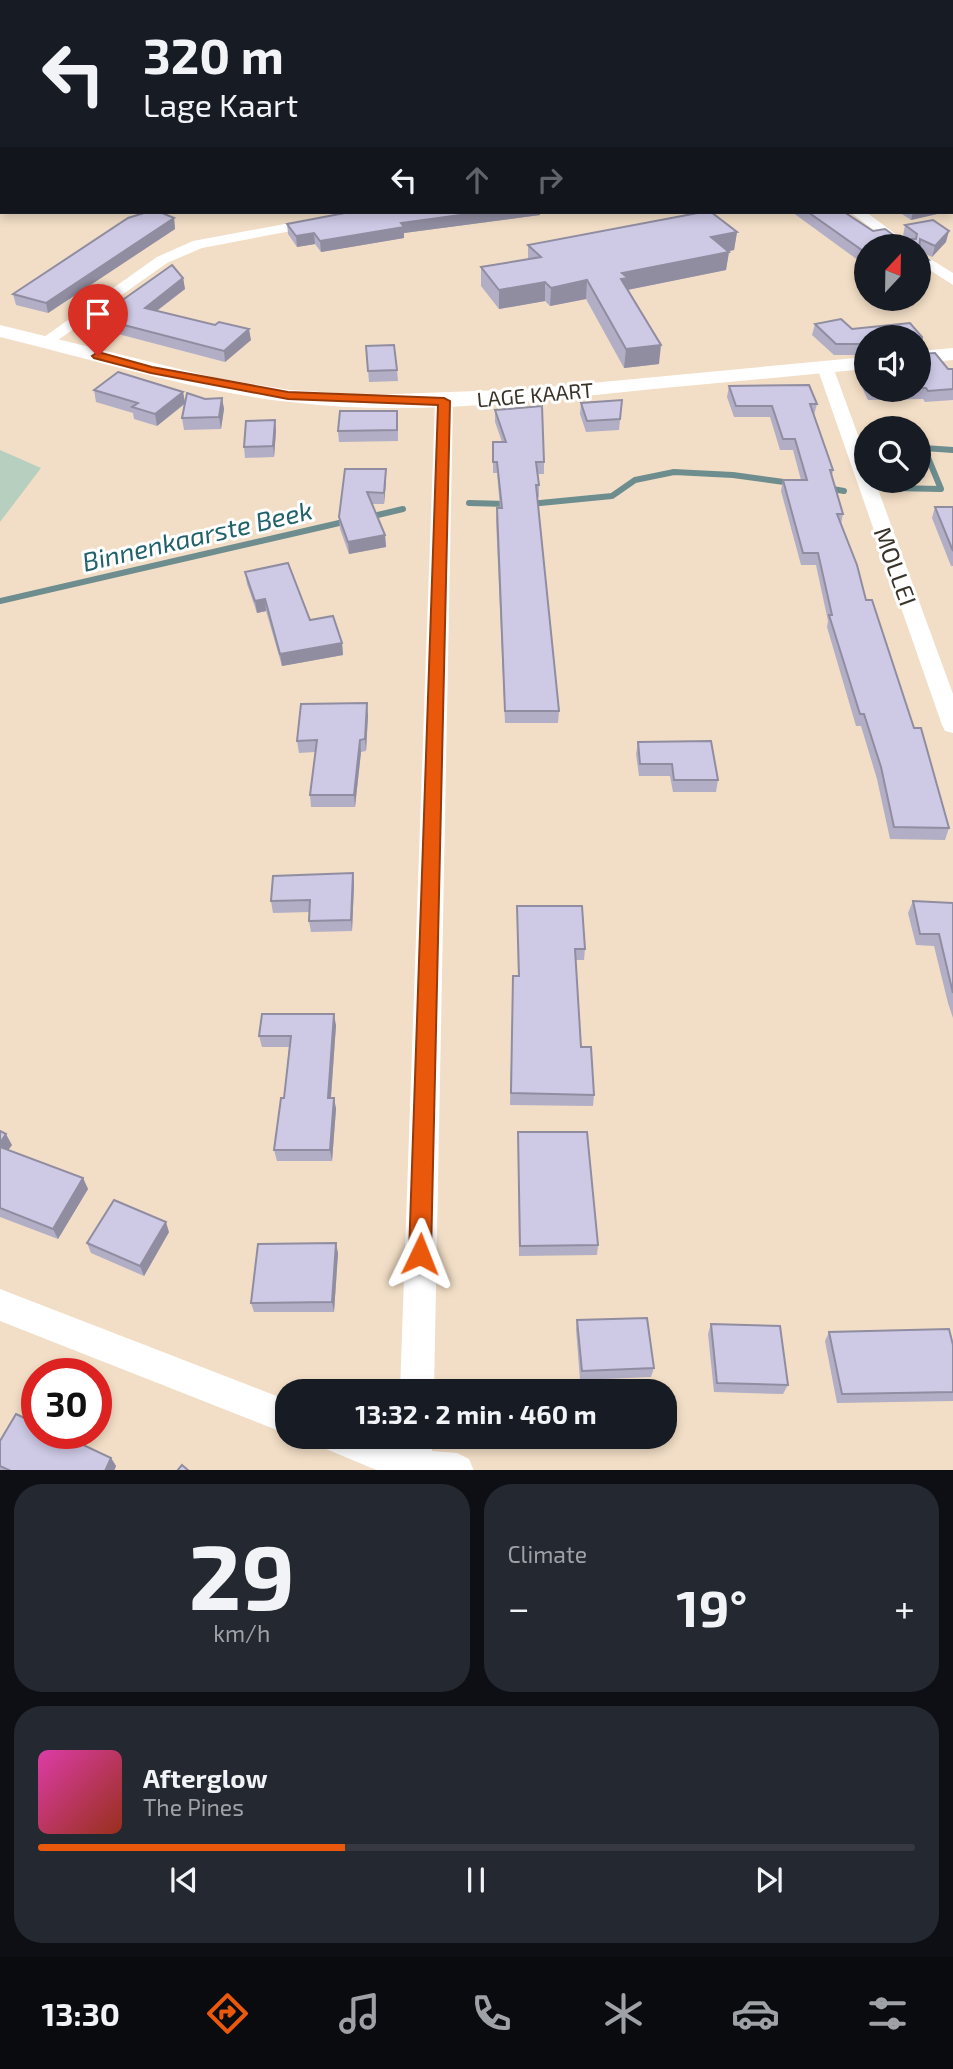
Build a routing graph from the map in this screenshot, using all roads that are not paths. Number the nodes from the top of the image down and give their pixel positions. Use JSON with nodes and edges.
{"nodes":[{"id":1,"x":359,"y":214,"type":"edge"},
{"id":2,"x":861,"y":214,"type":"edge"},
{"id":3,"x":888,"y":234,"type":"edge"},
{"id":4,"x":931,"y":265,"type":"edge"},
{"id":5,"x":953,"y":281,"type":"edge"},
{"id":6,"x":0,"y":331,"type":"edge"},
{"id":7,"x":45,"y":342,"type":"junction"},
{"id":8,"x":953,"y":354,"type":"edge"},
{"id":9,"x":931,"y":356,"type":"edge"},
{"id":10,"x":854,"y":364,"type":"edge"},
{"id":11,"x":825,"y":367,"type":"junction"},
{"id":12,"x":444,"y":401,"type":"junction"},
{"id":13,"x":953,"y":725,"type":"edge"},
{"id":14,"x":0,"y":1305,"type":"edge"},
{"id":15,"x":416,"y":1379,"type":"edge"},
{"id":16,"x":275,"y":1412,"type":"edge"},
{"id":17,"x":382,"y":1449,"type":"edge"},
{"id":18,"x":415,"y":1458,"type":"edge"},
{"id":19,"x":454,"y":1470,"type":"edge"}],
"edges":[{"from":1,"to":7,"type":"street"},
{"from":2,"to":3,"type":"street"},
{"from":4,"to":5,"type":"street"},
{"from":6,"to":7,"type":"street","name":"LAGE KAART"},
{"from":7,"to":12,"type":"street","name":"LAGE KAART"},
{"from":8,"to":9,"type":"street"},
{"from":10,"to":11,"type":"street","name":"LAGE KAART"},
{"from":11,"to":12,"type":"street","name":"LAGE KAART"},
{"from":11,"to":13,"type":"street","name":"MOLLEI"},
{"from":12,"to":15,"type":"street"},
{"from":14,"to":16,"type":"street"},
{"from":17,"to":18,"type":"street"},
{"from":18,"to":19,"type":"street"}]}
